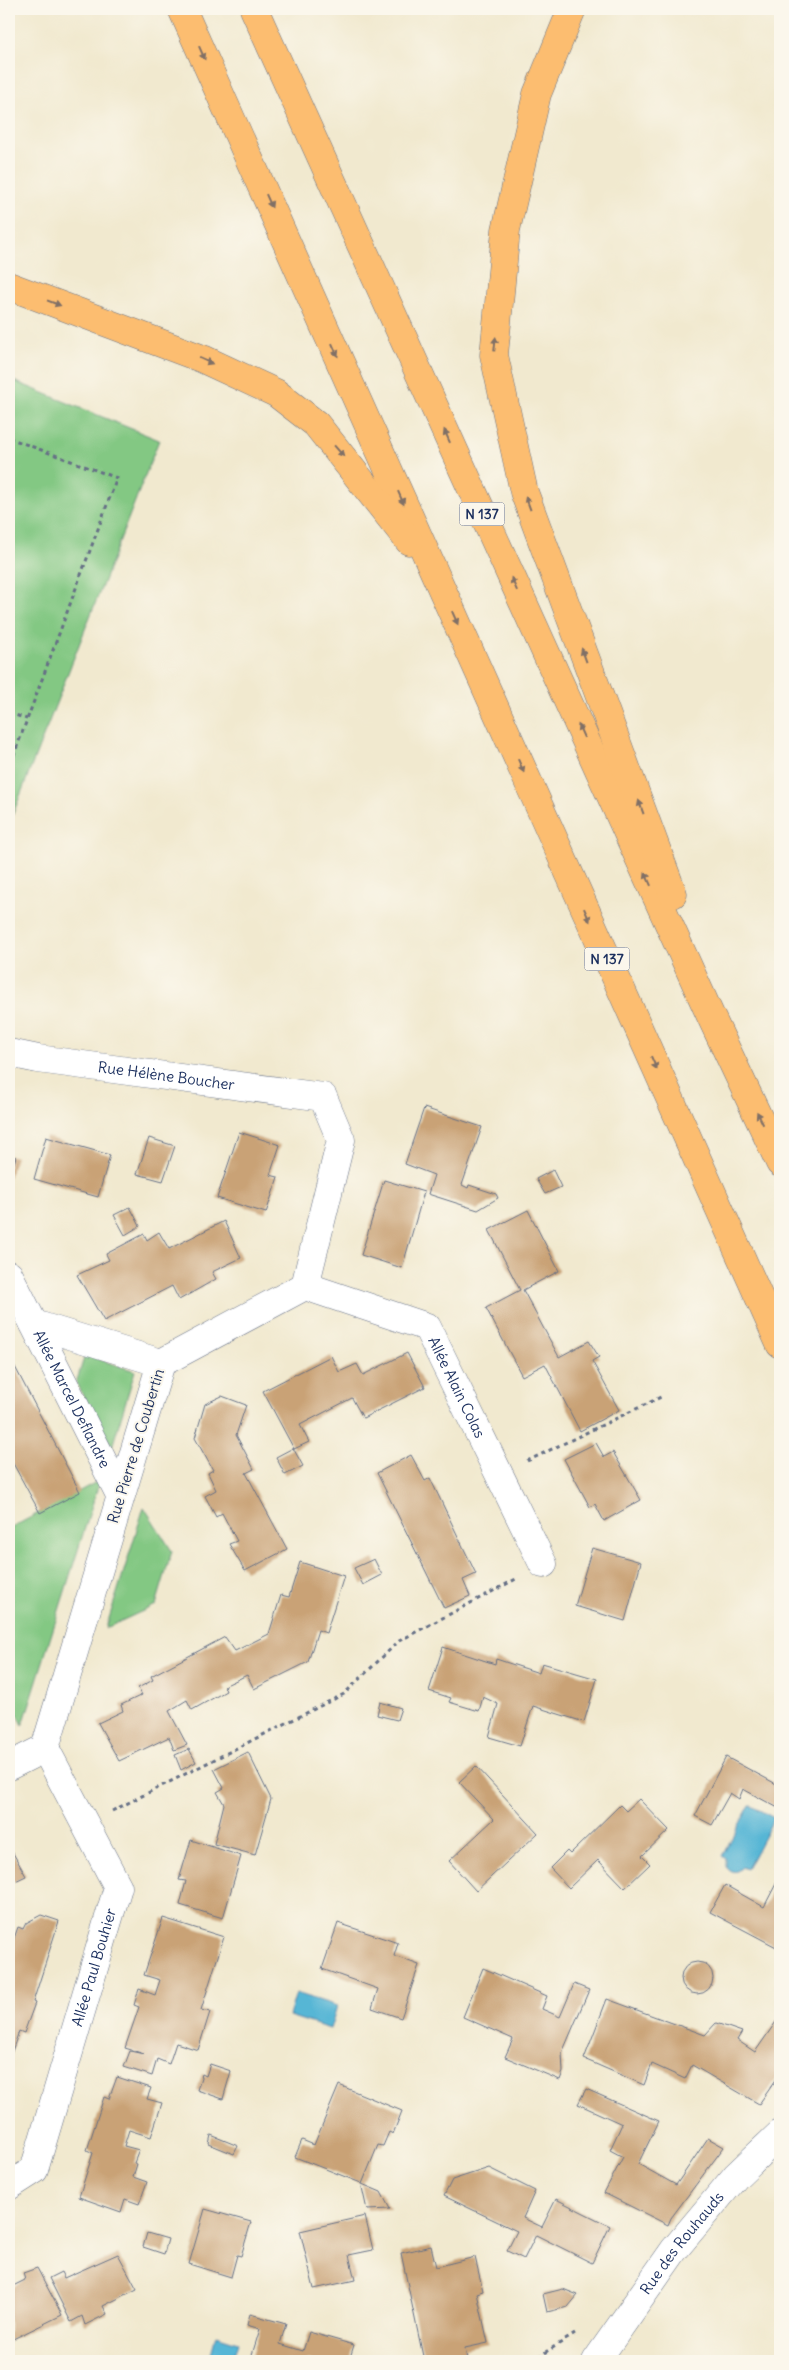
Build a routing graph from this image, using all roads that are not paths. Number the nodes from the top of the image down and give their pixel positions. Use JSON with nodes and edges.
{"nodes":[{"id":1,"x":182,"y":9,"type":"edge"},
{"id":2,"x":254,"y":9,"type":"edge"},
{"id":3,"x":572,"y":9,"type":"edge"},
{"id":4,"x":9,"y":286,"type":"edge"},
{"id":5,"x":435,"y":574,"type":"junction"},
{"id":6,"x":712,"y":1019,"type":"junction"},
{"id":7,"x":9,"y":1052,"type":"edge"},
{"id":8,"x":780,"y":1163,"type":"edge"},
{"id":9,"x":9,"y":1275,"type":"edge"},
{"id":10,"x":306,"y":1286,"type":"junction"},
{"id":11,"x":34,"y":1324,"type":"junction"},
{"id":12,"x":780,"y":1344,"type":"edge"},
{"id":13,"x":161,"y":1363,"type":"junction"},
{"id":14,"x":120,"y":1495,"type":"junction"},
{"id":15,"x":543,"y":1564,"type":"road end"},
{"id":16,"x":46,"y":1748,"type":"junction"},
{"id":17,"x":9,"y":1766,"type":"edge"},
{"id":18,"x":780,"y":2134,"type":"edge"},
{"id":19,"x":9,"y":2186,"type":"edge"},
{"id":20,"x":596,"y":2361,"type":"edge"}],
"edges":[{"from":1,"to":5,"type":"highway","number":"N 137","one_way":true},
{"from":6,"to":2,"type":"highway","number":"N 137","one_way":true},
{"from":6,"to":3,"type":"highway","one_way":true},
{"from":4,"to":5,"type":"highway","one_way":true},
{"from":5,"to":12,"type":"highway","number":"N 137","one_way":true},
{"from":8,"to":6,"type":"highway","number":"N 137","one_way":true},
{"from":7,"to":10,"type":"street","name":"Rue Hélène Boucher"},
{"from":9,"to":11,"type":"street","name":"Allée Marcel Deflandre"},
{"from":10,"to":13,"type":"street","name":"Rue Pierre de Coubertin"},
{"from":10,"to":15,"type":"street","name":"Allée Alain Colas"},
{"from":11,"to":13,"type":"street"},
{"from":11,"to":14,"type":"street","name":"Allée Marcel Deflandre"},
{"from":13,"to":14,"type":"street","name":"Rue Pierre de Coubertin"},
{"from":14,"to":16,"type":"street","name":"Rue Pierre de Coubertin"},
{"from":16,"to":17,"type":"street"},
{"from":16,"to":19,"type":"street","name":"Allée Paul Bouhier"},
{"from":18,"to":20,"type":"street","name":"Rue des Rouhauds"}]}
